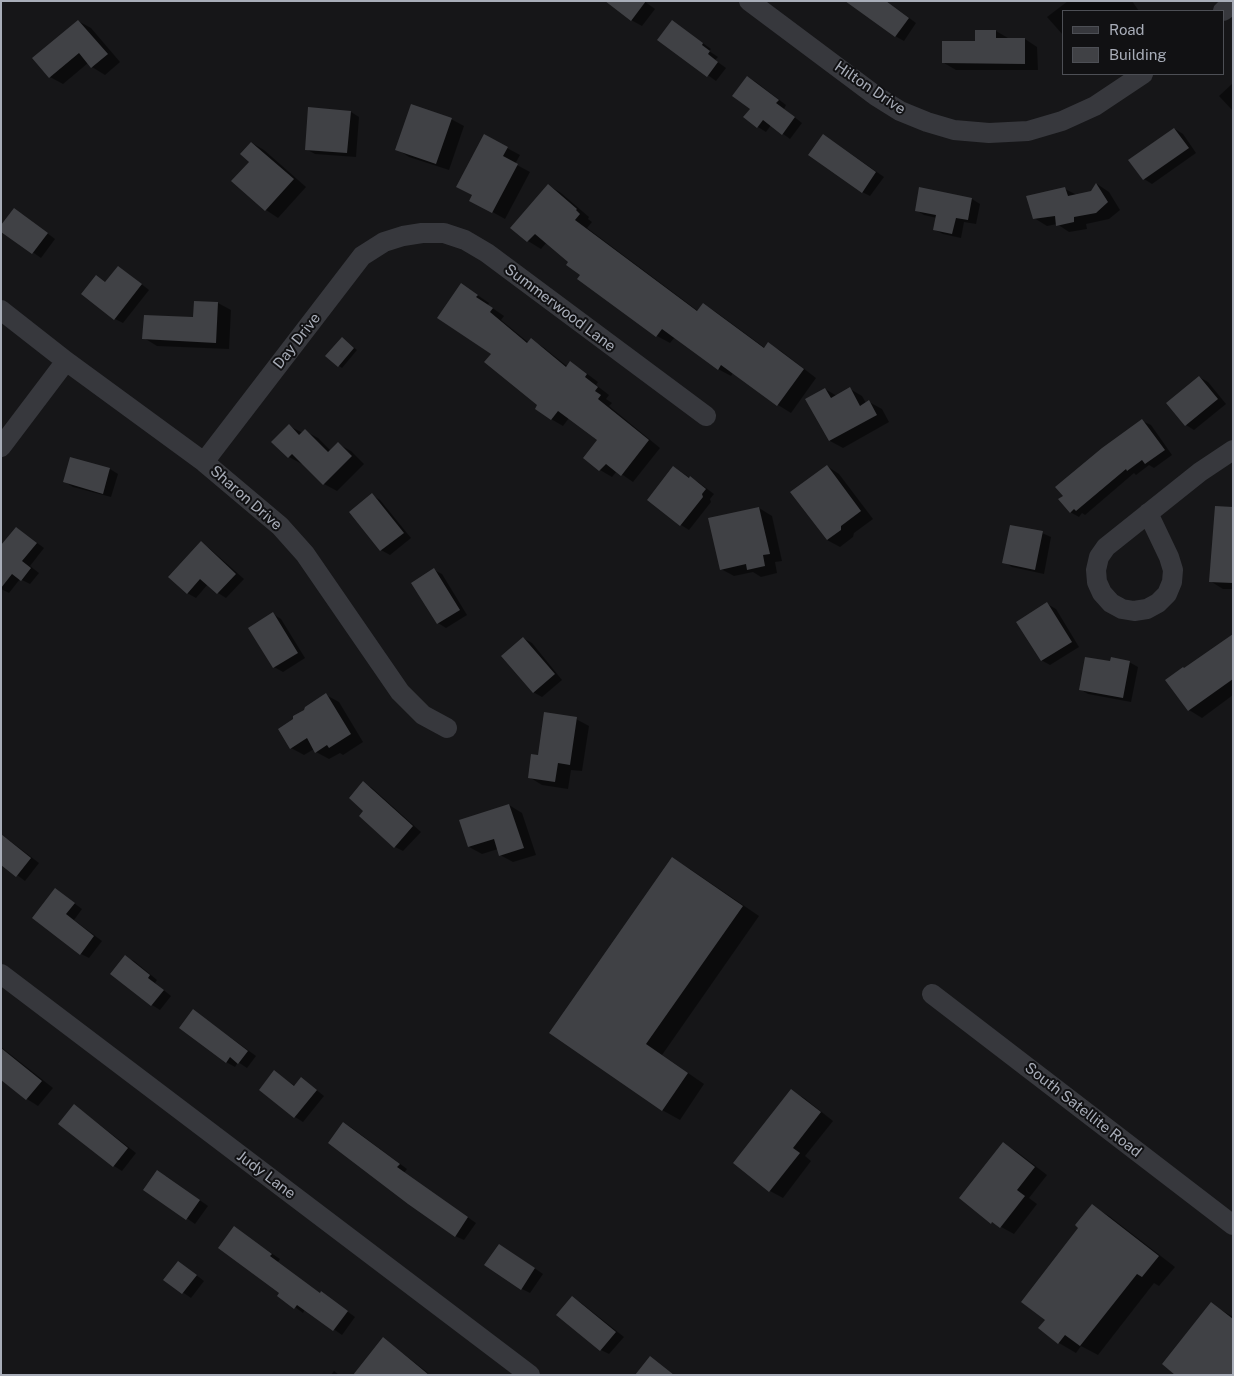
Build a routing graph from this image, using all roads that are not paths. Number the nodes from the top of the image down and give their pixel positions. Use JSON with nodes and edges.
{"nodes":[{"id":1,"x":749,"y":1,"type":"edge"},
{"id":2,"x":1142,"y":75,"type":"edge"},
{"id":3,"x":403,"y":236,"type":"joint"},
{"id":4,"x":1,"y":310,"type":"edge"},
{"id":5,"x":66,"y":360,"type":"junction"},
{"id":6,"x":706,"y":416,"type":"dead end"},
{"id":7,"x":1,"y":446,"type":"edge"},
{"id":8,"x":1233,"y":450,"type":"edge"},
{"id":9,"x":204,"y":462,"type":"junction"},
{"id":10,"x":1148,"y":513,"type":"junction"},
{"id":11,"x":447,"y":728,"type":"dead end"},
{"id":12,"x":1,"y":974,"type":"edge"},
{"id":13,"x":932,"y":994,"type":"dead end"},
{"id":14,"x":1233,"y":1225,"type":"edge"},
{"id":15,"x":530,"y":1375,"type":"edge"}],
"edges":[{"from":1,"to":2,"type":"street","name":"Hilton Drive"},
{"from":3,"to":6,"type":"street","name":"Summerwood Lane"},
{"from":3,"to":9,"type":"street","name":"Day Drive"},
{"from":4,"to":5,"type":"street","name":"Sharon Drive"},
{"from":5,"to":7,"type":"street"},
{"from":5,"to":9,"type":"street","name":"Sharon Drive"},
{"from":8,"to":10,"type":"street"},
{"from":9,"to":11,"type":"street","name":"Sharon Drive"},
{"from":10,"to":10,"type":"street"},
{"from":12,"to":15,"type":"street","name":"Judy Lane"},
{"from":13,"to":14,"type":"street","name":"South Satellite Road"}]}
